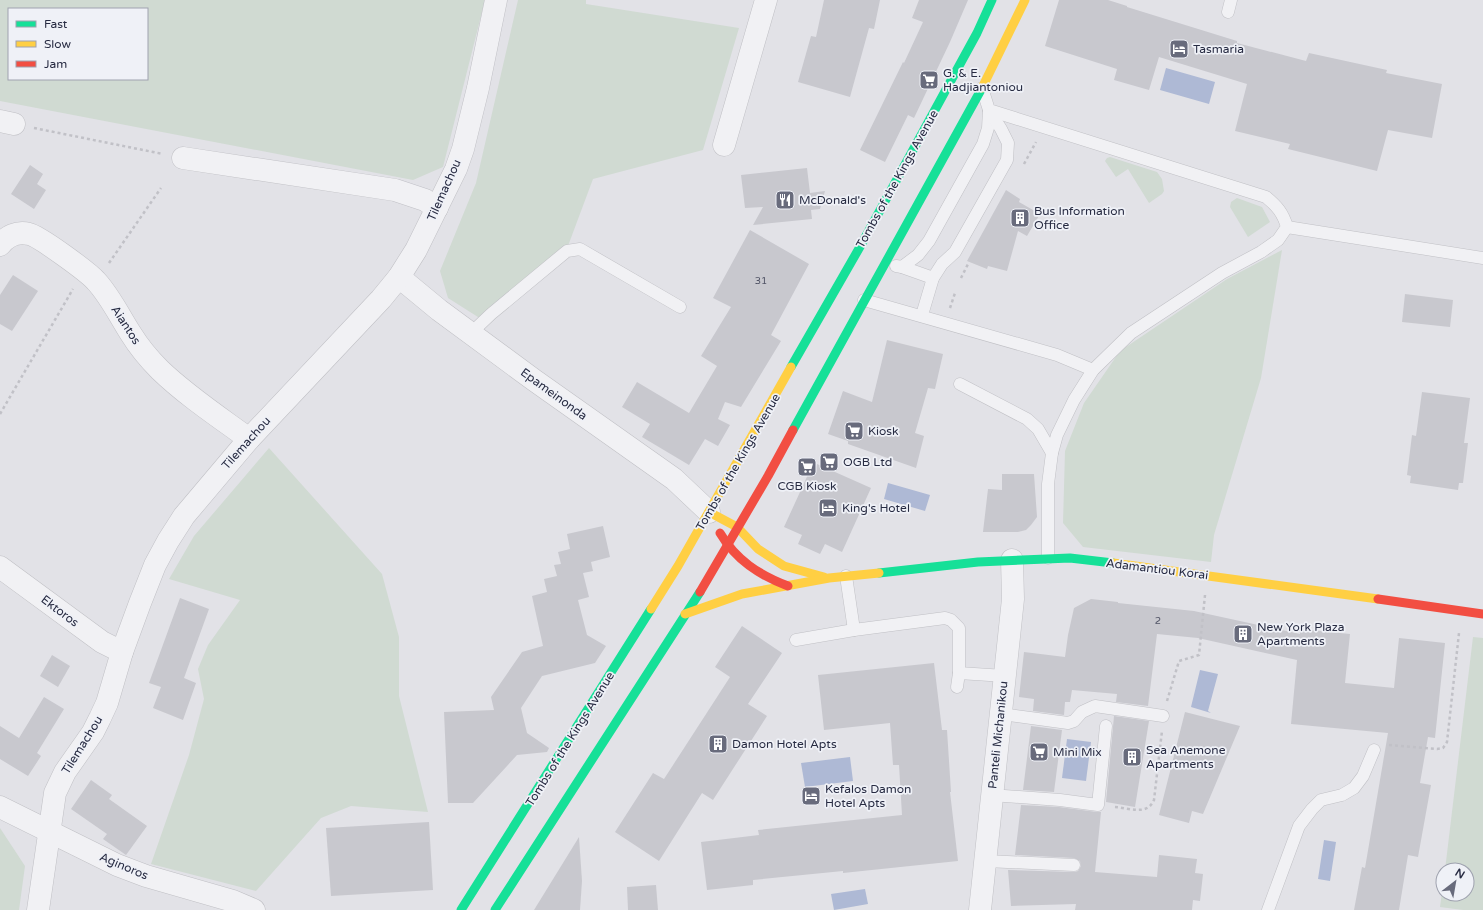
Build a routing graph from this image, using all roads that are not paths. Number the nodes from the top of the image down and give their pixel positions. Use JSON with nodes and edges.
{"nodes":[{"id":1,"x":496,"y":0,"type":"edge"},
{"id":2,"x":766,"y":0,"type":"edge"},
{"id":3,"x":992,"y":0,"type":"edge"},
{"id":4,"x":1025,"y":0,"type":"edge"},
{"id":5,"x":982,"y":88,"type":"junction"},
{"id":6,"x":989,"y":110,"type":"junction"},
{"id":7,"x":724,"y":144,"type":"dead end"},
{"id":8,"x":183,"y":158,"type":"road end"},
{"id":9,"x":438,"y":208,"type":"junction"},
{"id":10,"x":1287,"y":227,"type":"junction"},
{"id":11,"x":0,"y":245,"type":"edge"},
{"id":12,"x":1483,"y":258,"type":"edge"},
{"id":13,"x":883,"y":264,"type":"junction"},
{"id":14,"x":902,"y":268,"type":"junction"},
{"id":15,"x":399,"y":277,"type":"junction"},
{"id":16,"x":933,"y":278,"type":"junction"},
{"id":17,"x":864,"y":300,"type":"junction"},
{"id":18,"x":680,"y":307,"type":"dead end"},
{"id":19,"x":922,"y":315,"type":"junction"},
{"id":20,"x":471,"y":333,"type":"junction"},
{"id":21,"x":1093,"y":370,"type":"junction"},
{"id":22,"x":960,"y":384,"type":"dead end"},
{"id":23,"x":249,"y":439,"type":"junction"},
{"id":24,"x":1052,"y":453,"type":"junction"},
{"id":25,"x":709,"y":512,"type":"junction"},
{"id":26,"x":737,"y":527,"type":"junction"},
{"id":27,"x":727,"y":546,"type":"junction"},
{"id":28,"x":1048,"y":558,"type":"junction"},
{"id":29,"x":1012,"y":560,"type":"junction"},
{"id":30,"x":0,"y":567,"type":"edge"},
{"id":31,"x":846,"y":576,"type":"junction"},
{"id":32,"x":829,"y":578,"type":"junction"},
{"id":33,"x":788,"y":586,"type":"junction"},
{"id":34,"x":685,"y":614,"type":"junction"},
{"id":35,"x":1483,"y":614,"type":"edge"},
{"id":36,"x":854,"y":630,"type":"junction"},
{"id":37,"x":796,"y":640,"type":"dead end"},
{"id":38,"x":122,"y":652,"type":"junction"},
{"id":39,"x":959,"y":672,"type":"junction"},
{"id":40,"x":1005,"y":676,"type":"junction"},
{"id":41,"x":957,"y":687,"type":"dead end"},
{"id":42,"x":1001,"y":714,"type":"junction"},
{"id":43,"x":1163,"y":716,"type":"dead end"},
{"id":44,"x":1106,"y":726,"type":"dead end"},
{"id":45,"x":1374,"y":750,"type":"road end"},
{"id":46,"x":991,"y":795,"type":"junction"},
{"id":47,"x":0,"y":807,"type":"edge"},
{"id":48,"x":50,"y":832,"type":"junction"},
{"id":49,"x":986,"y":861,"type":"junction"},
{"id":50,"x":1074,"y":865,"type":"dead end"},
{"id":51,"x":38,"y":910,"type":"edge"},
{"id":52,"x":254,"y":910,"type":"edge"},
{"id":53,"x":461,"y":910,"type":"edge"},
{"id":54,"x":494,"y":910,"type":"edge"},
{"id":55,"x":980,"y":910,"type":"edge"},
{"id":56,"x":1268,"y":910,"type":"edge"}],
"edges":[{"from":1,"to":9,"type":"street","name":"Tilemachou"},
{"from":2,"to":7,"type":"street"},
{"from":3,"to":25,"type":"main road","name":"Tombs of the Kings Avenue"},
{"from":4,"to":5,"type":"main road"},
{"from":5,"to":6,"type":"lane"},
{"from":5,"to":13,"type":"main road"},
{"from":6,"to":10,"type":"lane"},
{"from":6,"to":14,"type":"lane"},
{"from":6,"to":16,"type":"lane"},
{"from":8,"to":9,"type":"street"},
{"from":9,"to":15,"type":"street","name":"Tilemachou"},
{"from":10,"to":12,"type":"lane"},
{"from":10,"to":21,"type":"lane"},
{"from":11,"to":23,"type":"street","name":"Aiantos"},
{"from":13,"to":14,"type":"lane"},
{"from":13,"to":17,"type":"main road"},
{"from":14,"to":16,"type":"lane"},
{"from":15,"to":20,"type":"street","name":"Epameinonda"},
{"from":15,"to":23,"type":"street","name":"Tilemachou"},
{"from":16,"to":19,"type":"lane"},
{"from":17,"to":19,"type":"lane"},
{"from":17,"to":26,"type":"main road"},
{"from":18,"to":20,"type":"lane"},
{"from":19,"to":21,"type":"lane"},
{"from":20,"to":25,"type":"street","name":"Epameinonda"},
{"from":21,"to":24,"type":"lane"},
{"from":22,"to":24,"type":"lane"},
{"from":23,"to":38,"type":"street","name":"Tilemachou"},
{"from":24,"to":28,"type":"lane"},
{"from":25,"to":26,"type":"main road","name":"Adamantiou Korai"},
{"from":25,"to":27,"type":"main road"},
{"from":25,"to":53,"type":"main road","name":"Tombs of the Kings Avenue"},
{"from":26,"to":27,"type":"main road"},
{"from":26,"to":32,"type":"main road","name":"Adamantiou Korai"},
{"from":27,"to":33,"type":"main road"},
{"from":27,"to":34,"type":"main road"},
{"from":28,"to":29,"type":"main road","name":"Adamantiou Korai"},
{"from":28,"to":35,"type":"main road","name":"Adamantiou Korai"},
{"from":29,"to":31,"type":"main road","name":"Adamantiou Korai"},
{"from":29,"to":40,"type":"street","name":"Panteli Michanikou"},
{"from":30,"to":38,"type":"street","name":"Ektoros"},
{"from":31,"to":32,"type":"main road","name":"Adamantiou Korai"},
{"from":31,"to":36,"type":"lane"},
{"from":32,"to":33,"type":"main road","name":"Adamantiou Korai"},
{"from":33,"to":34,"type":"main road","name":"Adamantiou Korai"},
{"from":34,"to":54,"type":"main road"},
{"from":36,"to":37,"type":"lane"},
{"from":36,"to":39,"type":"lane"},
{"from":38,"to":48,"type":"street","name":"Tilemachou"},
{"from":39,"to":40,"type":"lane"},
{"from":39,"to":41,"type":"lane"},
{"from":40,"to":42,"type":"street","name":"Panteli Michanikou"},
{"from":42,"to":43,"type":"lane"},
{"from":42,"to":46,"type":"street","name":"Panteli Michanikou"},
{"from":44,"to":46,"type":"lane"},
{"from":45,"to":56,"type":"lane"},
{"from":46,"to":49,"type":"street","name":"Panteli Michanikou"},
{"from":47,"to":48,"type":"street","name":"Aginoros"},
{"from":48,"to":51,"type":"street","name":"Tilemachou"},
{"from":48,"to":52,"type":"street","name":"Aginoros"},
{"from":49,"to":50,"type":"lane"},
{"from":49,"to":55,"type":"street","name":"Panteli Michanikou"}]}
